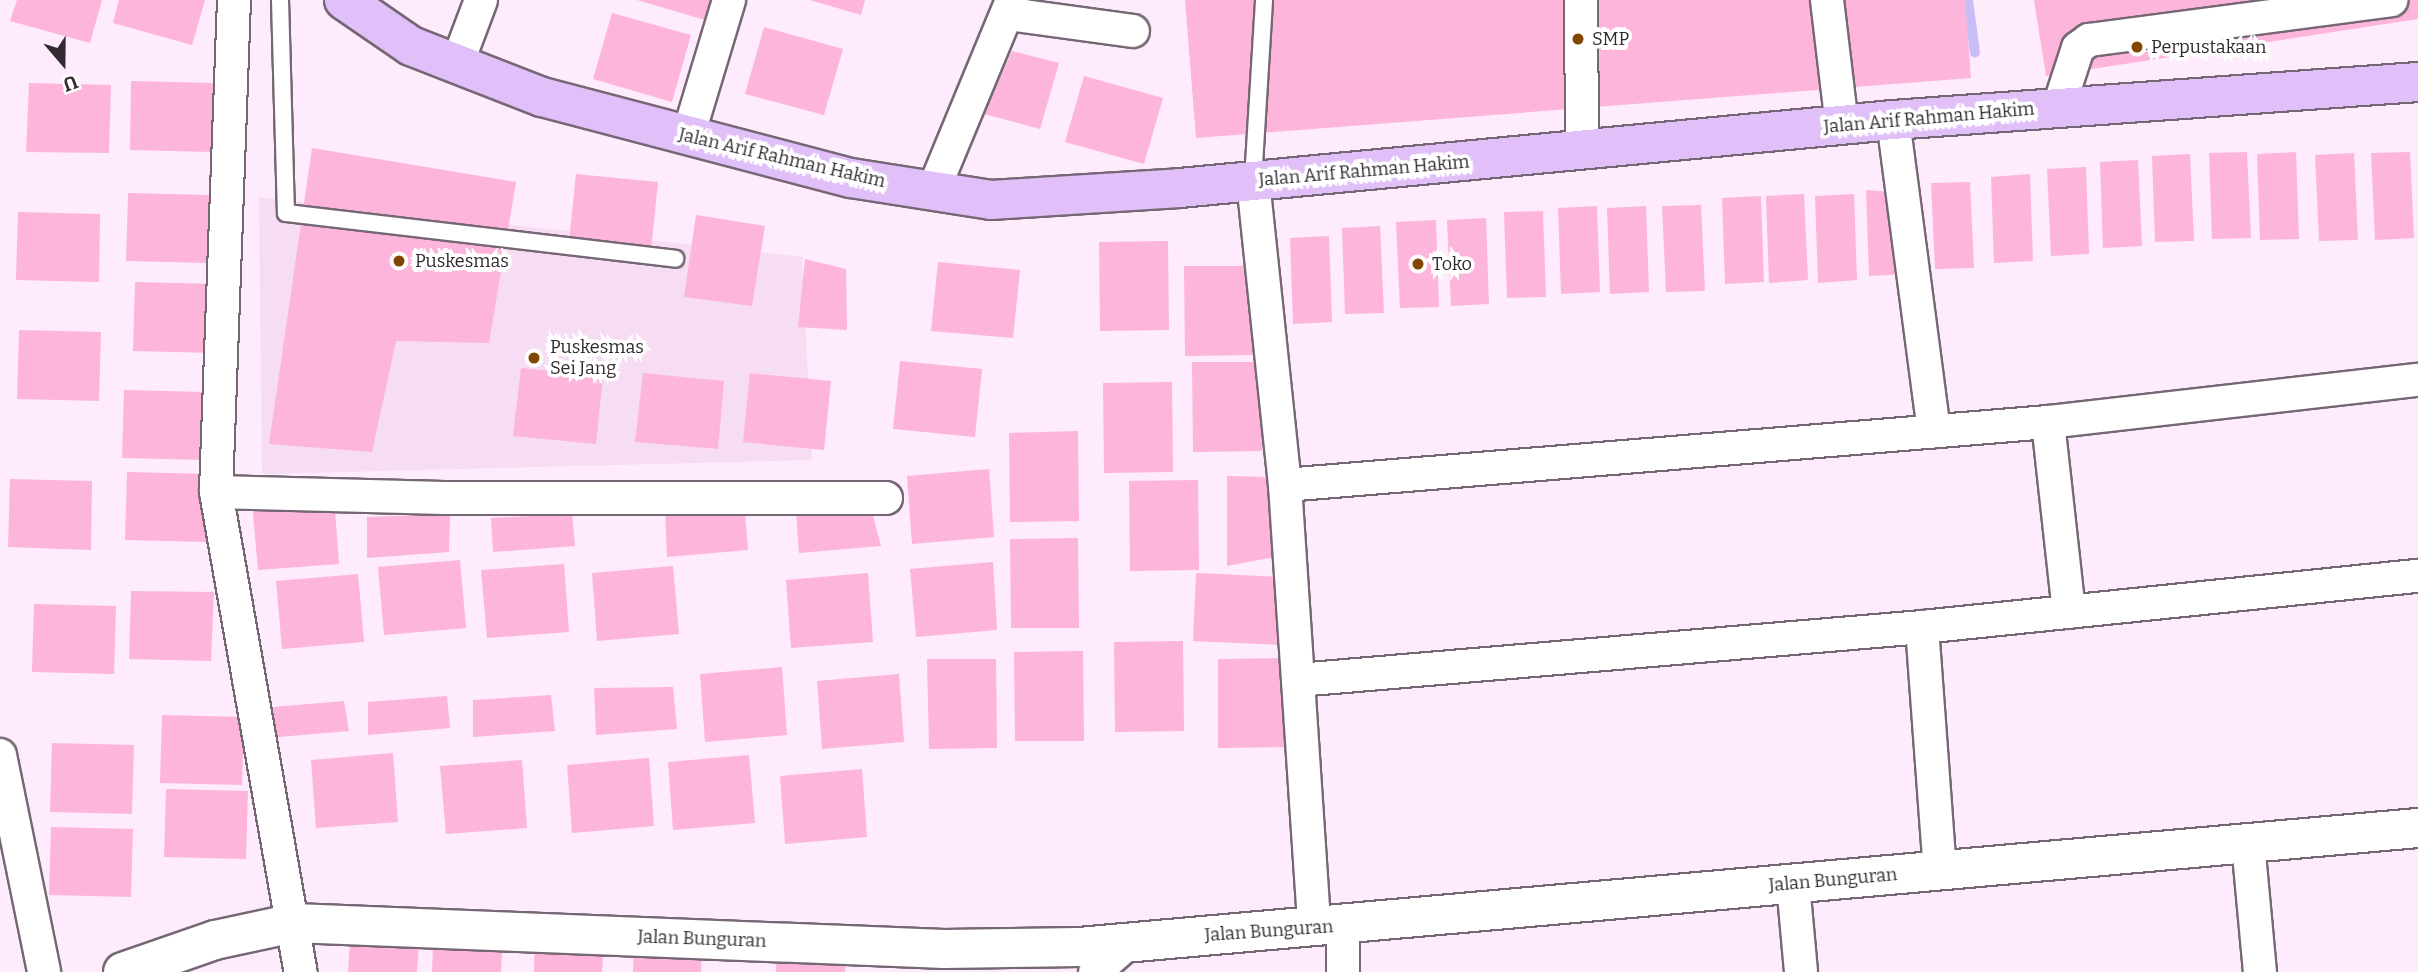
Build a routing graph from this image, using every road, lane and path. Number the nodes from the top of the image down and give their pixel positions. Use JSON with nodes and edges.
{"nodes":[{"id":1,"x":234,"y":0,"type":"edge"},
{"id":2,"x":280,"y":0,"type":"edge"},
{"id":3,"x":344,"y":0,"type":"edge"},
{"id":4,"x":481,"y":0,"type":"edge"},
{"id":5,"x":730,"y":0,"type":"edge"},
{"id":6,"x":1264,"y":0,"type":"edge"},
{"id":7,"x":1581,"y":0,"type":"edge"},
{"id":8,"x":1827,"y":0,"type":"edge"},
{"id":9,"x":2391,"y":0,"type":"edge"},
{"id":10,"x":1011,"y":7,"type":"edge"},
{"id":11,"x":1133,"y":31,"type":"dead end"},
{"id":12,"x":457,"y":64,"type":"junction"},
{"id":13,"x":2418,"y":82,"type":"edge"},
{"id":14,"x":2059,"y":106,"type":"junction"},
{"id":15,"x":1893,"y":120,"type":"junction"},
{"id":16,"x":1842,"y":125,"type":"junction"},
{"id":17,"x":688,"y":136,"type":"junction"},
{"id":18,"x":1582,"y":151,"type":"junction"},
{"id":19,"x":1253,"y":181,"type":"junction"},
{"id":20,"x":933,"y":191,"type":"junction"},
{"id":21,"x":676,"y":259,"type":"dead end"},
{"id":22,"x":2418,"y":380,"type":"edge"},
{"id":23,"x":2048,"y":422,"type":"junction"},
{"id":24,"x":1934,"y":431,"type":"junction"},
{"id":25,"x":1284,"y":485,"type":"junction"},
{"id":26,"x":216,"y":492,"type":"junction"},
{"id":27,"x":886,"y":498,"type":"dead end"},
{"id":28,"x":2418,"y":576,"type":"edge"},
{"id":29,"x":2070,"y":612,"type":"junction"},
{"id":30,"x":1922,"y":627,"type":"junction"},
{"id":31,"x":1298,"y":680,"type":"junction"},
{"id":32,"x":0,"y":755,"type":"edge"},
{"id":33,"x":2418,"y":828,"type":"edge"},
{"id":34,"x":2248,"y":843,"type":"junction"},
{"id":35,"x":1940,"y":870,"type":"junction"},
{"id":36,"x":1793,"y":884,"type":"junction"},
{"id":37,"x":294,"y":923,"type":"junction"},
{"id":38,"x":1328,"y":926,"type":"junction"},
{"id":39,"x":1128,"y":943,"type":"junction"},
{"id":40,"x":44,"y":972,"type":"edge"},
{"id":41,"x":123,"y":972,"type":"edge"},
{"id":42,"x":301,"y":972,"type":"edge"},
{"id":43,"x":1095,"y":972,"type":"edge"},
{"id":44,"x":1343,"y":972,"type":"edge"},
{"id":45,"x":1801,"y":972,"type":"edge"},
{"id":46,"x":2260,"y":972,"type":"edge"}],
"edges":[{"from":1,"to":26,"type":"street"},
{"from":2,"to":21,"type":"lane"},
{"from":3,"to":12,"type":"main road","name":"Jalan Arif Rahman Hakim"},
{"from":4,"to":12,"type":"street"},
{"from":5,"to":17,"type":"street"},
{"from":6,"to":19,"type":"lane"},
{"from":7,"to":18,"type":"street"},
{"from":8,"to":16,"type":"street"},
{"from":9,"to":14,"type":"street"},
{"from":10,"to":11,"type":"street"},
{"from":10,"to":20,"type":"street"},
{"from":12,"to":17,"type":"main road","name":"Jalan Arif Rahman Hakim"},
{"from":13,"to":14,"type":"main road","name":"Jalan Arif Rahman Hakim"},
{"from":14,"to":15,"type":"main road","name":"Jalan Arif Rahman Hakim"},
{"from":15,"to":16,"type":"main road","name":"Jalan Arif Rahman Hakim"},
{"from":15,"to":24,"type":"street"},
{"from":16,"to":18,"type":"main road","name":"Jalan Arif Rahman Hakim"},
{"from":17,"to":20,"type":"main road","name":"Jalan Arif Rahman Hakim"},
{"from":18,"to":19,"type":"main road","name":"Jalan Arif Rahman Hakim"},
{"from":19,"to":20,"type":"main road","name":"Jalan Arif Rahman Hakim"},
{"from":19,"to":25,"type":"street"},
{"from":22,"to":23,"type":"street"},
{"from":23,"to":24,"type":"street"},
{"from":23,"to":29,"type":"street"},
{"from":24,"to":25,"type":"street"},
{"from":25,"to":31,"type":"street"},
{"from":26,"to":27,"type":"street"},
{"from":26,"to":37,"type":"street"},
{"from":28,"to":29,"type":"street"},
{"from":29,"to":30,"type":"street"},
{"from":30,"to":31,"type":"street"},
{"from":30,"to":35,"type":"street"},
{"from":31,"to":38,"type":"street"},
{"from":32,"to":40,"type":"street"},
{"from":33,"to":34,"type":"street","name":"Jalan Bunguran"},
{"from":34,"to":35,"type":"street","name":"Jalan Bunguran"},
{"from":34,"to":46,"type":"street"},
{"from":35,"to":36,"type":"street","name":"Jalan Bunguran"},
{"from":36,"to":38,"type":"street","name":"Jalan Bunguran"},
{"from":36,"to":45,"type":"street"},
{"from":37,"to":39,"type":"street","name":"Jalan Bunguran"},
{"from":37,"to":41,"type":"street","name":"Jalan Bunguran"},
{"from":37,"to":42,"type":"street"},
{"from":38,"to":39,"type":"street","name":"Jalan Bunguran"},
{"from":38,"to":44,"type":"street"},
{"from":39,"to":43,"type":"street"}]}
